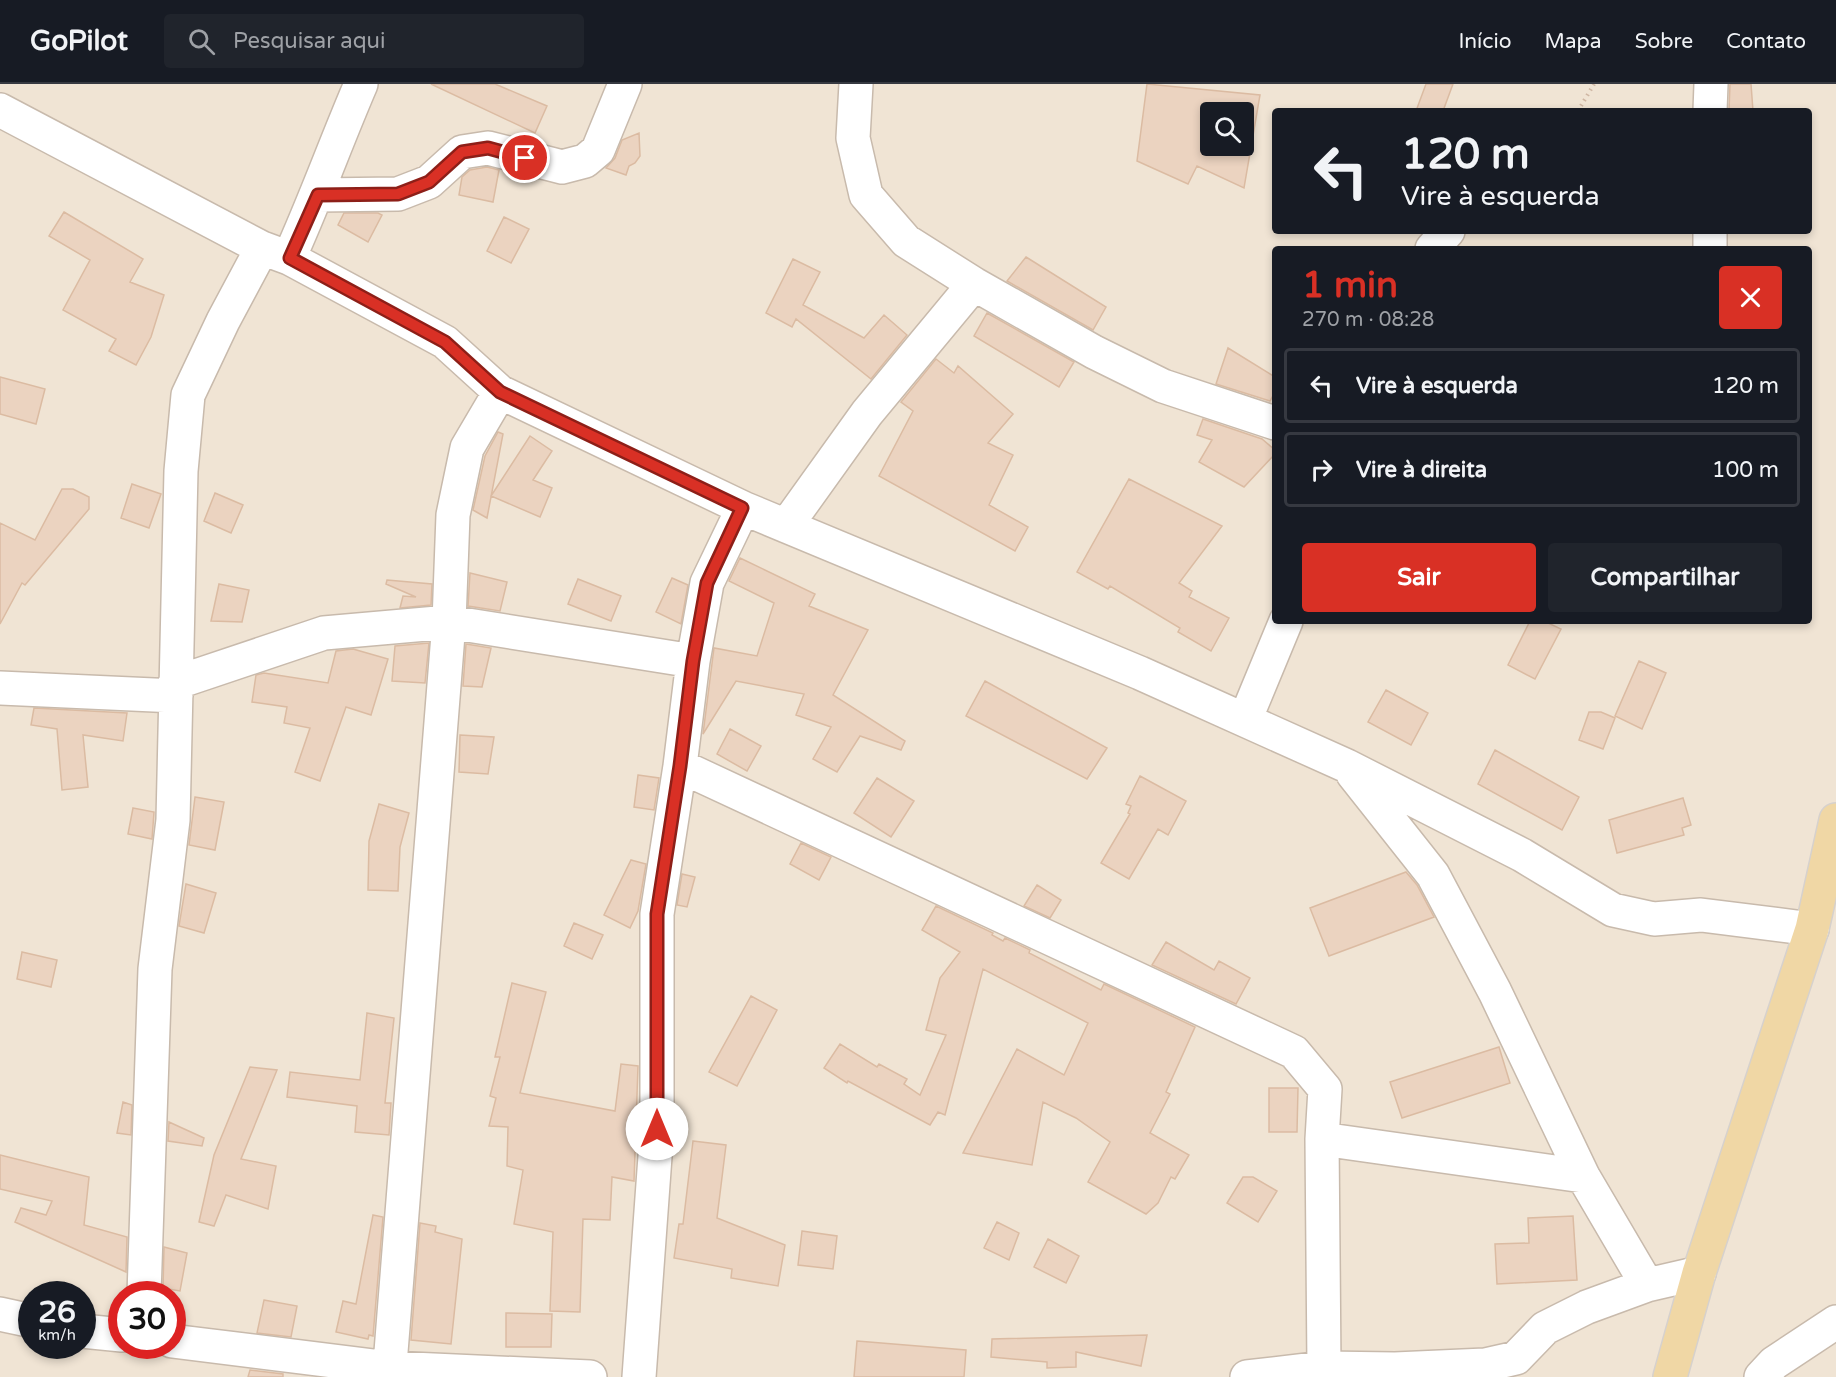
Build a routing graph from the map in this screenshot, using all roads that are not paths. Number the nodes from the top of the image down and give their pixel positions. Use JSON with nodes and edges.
{"nodes":[{"id":1,"x":361,"y":84,"type":"edge"},
{"id":2,"x":625,"y":84,"type":"edge"},
{"id":3,"x":856,"y":84,"type":"edge"},
{"id":4,"x":1711,"y":84,"type":"edge"},
{"id":5,"x":1710,"y":108,"type":"edge"},
{"id":6,"x":0,"y":110,"type":"edge"},
{"id":7,"x":318,"y":195,"type":"junction"},
{"id":8,"x":1445,"y":234,"type":"edge"},
{"id":9,"x":1435,"y":246,"type":"edge"},
{"id":10,"x":276,"y":253,"type":"junction"},
{"id":11,"x":974,"y":284,"type":"junction"},
{"id":12,"x":500,"y":392,"type":"junction"},
{"id":13,"x":1272,"y":422,"type":"edge"},
{"id":14,"x":742,"y":508,"type":"junction"},
{"id":15,"x":786,"y":526,"type":"junction"},
{"id":16,"x":449,"y":622,"type":"junction"},
{"id":17,"x":1285,"y":624,"type":"edge"},
{"id":18,"x":693,"y":661,"type":"junction"},
{"id":19,"x":0,"y":688,"type":"edge"},
{"id":20,"x":176,"y":690,"type":"junction"},
{"id":21,"x":1245,"y":720,"type":"junction"},
{"id":22,"x":680,"y":766,"type":"junction"},
{"id":23,"x":1347,"y":766,"type":"junction"},
{"id":24,"x":1836,"y":820,"type":"edge"},
{"id":25,"x":1812,"y":929,"type":"junction"},
{"id":26,"x":1322,"y":1139,"type":"junction"},
{"id":27,"x":1583,"y":1176,"type":"junction"},
{"id":28,"x":1699,"y":1273,"type":"junction"},
{"id":29,"x":144,"y":1281,"type":"edge"},
{"id":30,"x":1647,"y":1285,"type":"junction"},
{"id":31,"x":0,"y":1314,"type":"edge"},
{"id":32,"x":18,"y":1318,"type":"edge"},
{"id":33,"x":1836,"y":1322,"type":"edge"},
{"id":34,"x":186,"y":1343,"type":"edge"},
{"id":35,"x":1340,"y":1371,"type":"edge"},
{"id":36,"x":389,"y":1372,"type":"edge"},
{"id":37,"x":590,"y":1377,"type":"edge"},
{"id":38,"x":639,"y":1377,"type":"edge"},
{"id":39,"x":1247,"y":1377,"type":"edge"},
{"id":40,"x":1670,"y":1377,"type":"edge"},
{"id":41,"x":1761,"y":1377,"type":"edge"}],
"edges":[{"from":1,"to":7,"type":"street"},
{"from":2,"to":7,"type":"street"},
{"from":3,"to":11,"type":"street"},
{"from":4,"to":5,"type":"street"},
{"from":6,"to":10,"type":"street"},
{"from":7,"to":10,"type":"street"},
{"from":8,"to":9,"type":"street"},
{"from":10,"to":12,"type":"street"},
{"from":10,"to":20,"type":"street"},
{"from":11,"to":13,"type":"street"},
{"from":11,"to":15,"type":"street"},
{"from":12,"to":14,"type":"street"},
{"from":12,"to":16,"type":"street"},
{"from":14,"to":15,"type":"street"},
{"from":14,"to":18,"type":"street"},
{"from":15,"to":21,"type":"street"},
{"from":16,"to":18,"type":"street"},
{"from":16,"to":20,"type":"street"},
{"from":16,"to":36,"type":"street"},
{"from":17,"to":21,"type":"street"},
{"from":18,"to":22,"type":"street"},
{"from":19,"to":20,"type":"street"},
{"from":20,"to":29,"type":"street"},
{"from":21,"to":23,"type":"street"},
{"from":22,"to":26,"type":"street"},
{"from":22,"to":38,"type":"street"},
{"from":23,"to":25,"type":"street"},
{"from":23,"to":27,"type":"street"},
{"from":24,"to":25,"type":"main road"},
{"from":25,"to":28,"type":"main road"},
{"from":26,"to":27,"type":"street"},
{"from":26,"to":35,"type":"street"},
{"from":27,"to":30,"type":"street"},
{"from":28,"to":30,"type":"street"},
{"from":28,"to":40,"type":"main road"},
{"from":30,"to":35,"type":"street"},
{"from":31,"to":32,"type":"street"},
{"from":33,"to":41,"type":"street"},
{"from":34,"to":36,"type":"street"},
{"from":35,"to":39,"type":"street"},
{"from":36,"to":37,"type":"street"}]}
